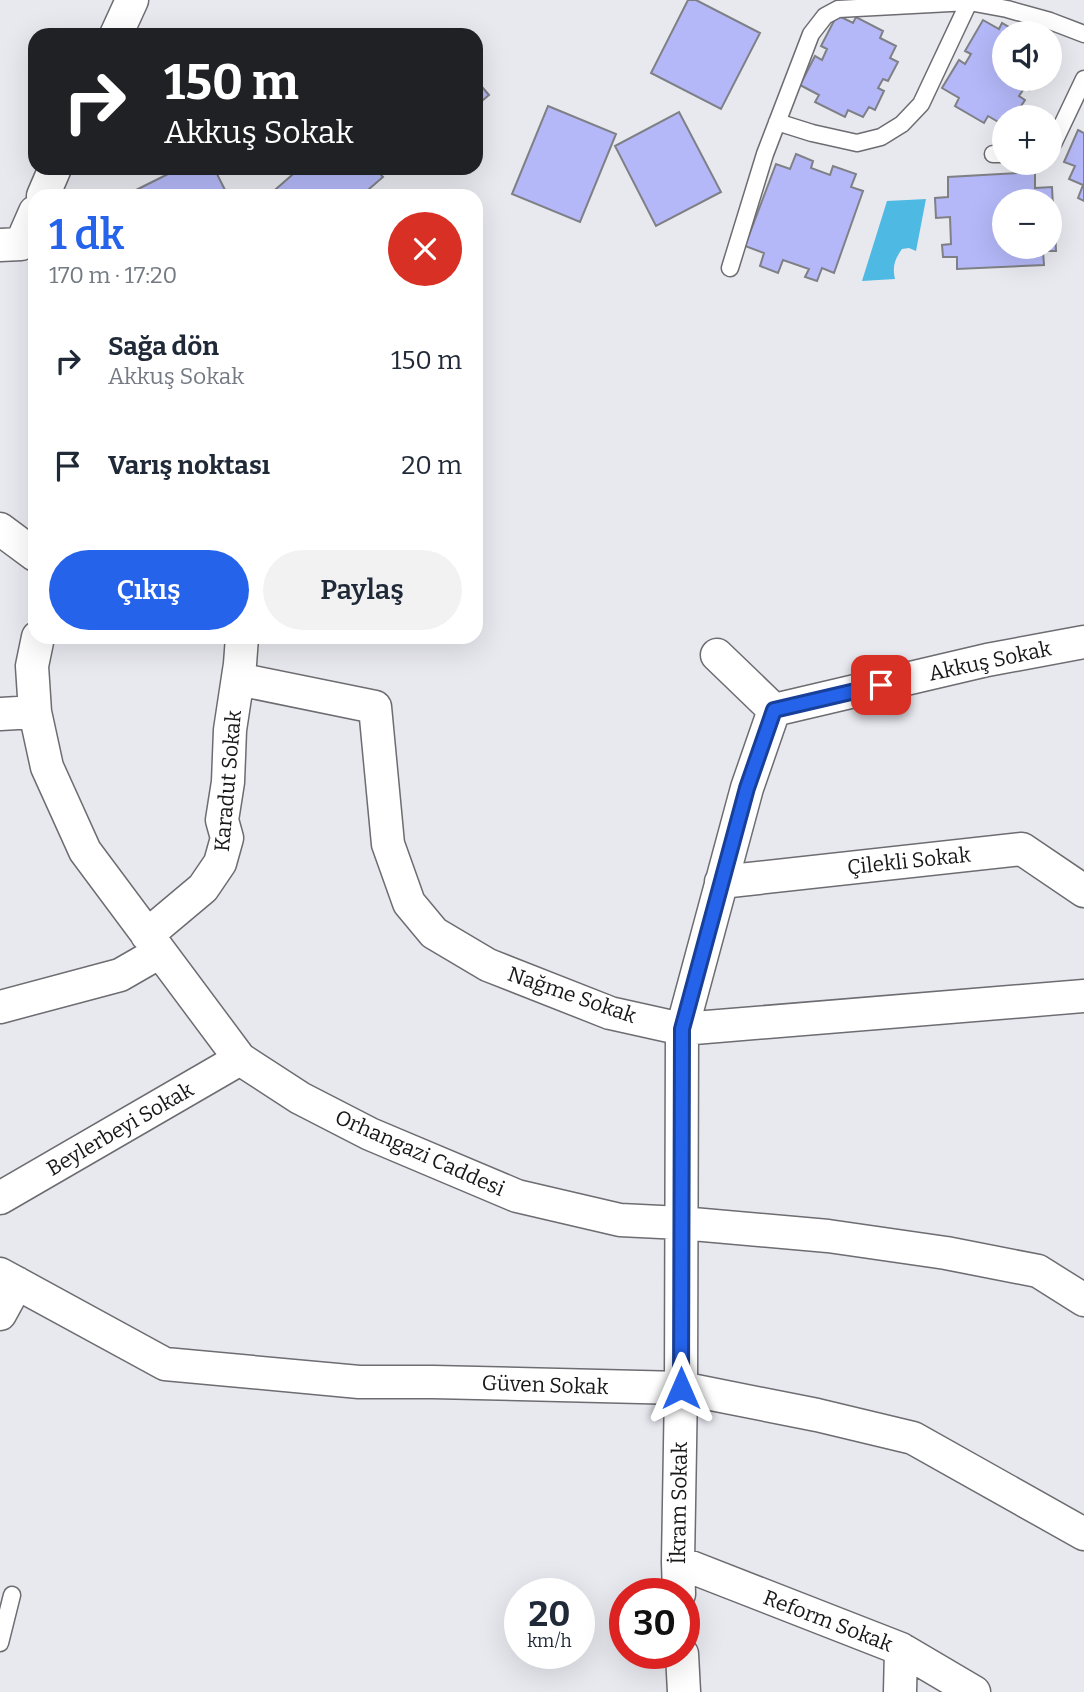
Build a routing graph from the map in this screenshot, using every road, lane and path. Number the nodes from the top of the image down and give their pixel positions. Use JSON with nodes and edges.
{"nodes":[{"id":1,"x":132,"y":0,"type":"edge"},
{"id":2,"x":970,"y":2,"type":"junction"},
{"id":3,"x":119,"y":28,"type":"edge"},
{"id":4,"x":1084,"y":34,"type":"edge"},
{"id":5,"x":1084,"y":79,"type":"edge"},
{"id":6,"x":777,"y":122,"type":"junction"},
{"id":7,"x":1062,"y":125,"type":"edge"},
{"id":8,"x":28,"y":227,"type":"edge"},
{"id":9,"x":19,"y":247,"type":"edge"},
{"id":10,"x":730,"y":268,"type":"dead end"},
{"id":11,"x":0,"y":529,"type":"edge"},
{"id":12,"x":28,"y":550,"type":"edge"},
{"id":13,"x":1084,"y":642,"type":"edge"},
{"id":14,"x":37,"y":644,"type":"edge"},
{"id":15,"x":241,"y":644,"type":"edge"},
{"id":16,"x":717,"y":655,"type":"dead end"},
{"id":17,"x":237,"y":679,"type":"junction"},
{"id":18,"x":774,"y":710,"type":"junction"},
{"id":19,"x":35,"y":712,"type":"junction"},
{"id":20,"x":0,"y":714,"type":"edge"},
{"id":21,"x":721,"y":882,"type":"junction"},
{"id":22,"x":1084,"y":891,"type":"edge"},
{"id":23,"x":153,"y":944,"type":"junction"},
{"id":24,"x":1084,"y":996,"type":"edge"},
{"id":25,"x":0,"y":1007,"type":"edge"},
{"id":26,"x":682,"y":1029,"type":"junction"},
{"id":27,"x":240,"y":1059,"type":"junction"},
{"id":28,"x":0,"y":1198,"type":"edge"},
{"id":29,"x":681,"y":1223,"type":"junction"},
{"id":30,"x":8,"y":1278,"type":"edge"},
{"id":31,"x":1084,"y":1300,"type":"edge"},
{"id":32,"x":0,"y":1314,"type":"edge"},
{"id":33,"x":681,"y":1388,"type":"junction"},
{"id":34,"x":1084,"y":1534,"type":"edge"},
{"id":35,"x":677,"y":1562,"type":"junction"},
{"id":36,"x":678,"y":1578,"type":"edge"},
{"id":37,"x":12,"y":1595,"type":"dead end"},
{"id":38,"x":0,"y":1643,"type":"edge"},
{"id":39,"x":901,"y":1650,"type":"junction"},
{"id":40,"x":683,"y":1669,"type":"edge"},
{"id":41,"x":684,"y":1692,"type":"edge"},
{"id":42,"x":900,"y":1692,"type":"edge"},
{"id":43,"x":974,"y":1692,"type":"edge"}],
"edges":[{"from":1,"to":3,"type":"street"},
{"from":2,"to":4,"type":"lane"},
{"from":2,"to":6,"type":"lane"},
{"from":2,"to":6,"type":"lane"},
{"from":5,"to":7,"type":"lane"},
{"from":6,"to":10,"type":"lane"},
{"from":8,"to":9,"type":"street"},
{"from":11,"to":12,"type":"street"},
{"from":13,"to":18,"type":"street","name":"Akkuş Sokak"},
{"from":14,"to":19,"type":"street","name":"Orhangazi Caddesi"},
{"from":15,"to":17,"type":"street","name":"Karadut Sokak"},
{"from":16,"to":18,"type":"street"},
{"from":17,"to":23,"type":"street","name":"Karadut Sokak"},
{"from":17,"to":26,"type":"street","name":"Nağme Sokak"},
{"from":18,"to":21,"type":"street","name":"İkram Sokak"},
{"from":19,"to":20,"type":"street"},
{"from":19,"to":23,"type":"street","name":"Orhangazi Caddesi"},
{"from":21,"to":22,"type":"street","name":"Çilekli Sokak"},
{"from":21,"to":26,"type":"street","name":"İkram Sokak"},
{"from":23,"to":25,"type":"street","name":"Karadut Sokak"},
{"from":23,"to":27,"type":"street","name":"Orhangazi Caddesi"},
{"from":24,"to":26,"type":"street","name":"Nağme Sokak"},
{"from":26,"to":29,"type":"street","name":"İkram Sokak"},
{"from":27,"to":28,"type":"street","name":"Beylerbeyi Sokak"},
{"from":27,"to":29,"type":"street","name":"Orhangazi Caddesi"},
{"from":29,"to":31,"type":"street","name":"Orhangazi Caddesi"},
{"from":29,"to":33,"type":"street","name":"İkram Sokak"},
{"from":30,"to":32,"type":"street"},
{"from":30,"to":33,"type":"street","name":"Güven Sokak"},
{"from":33,"to":34,"type":"street","name":"Güven Sokak"},
{"from":33,"to":35,"type":"street","name":"İkram Sokak"},
{"from":35,"to":36,"type":"street","name":"İkram Sokak"},
{"from":35,"to":39,"type":"street","name":"Reform Sokak"},
{"from":37,"to":38,"type":"lane"},
{"from":39,"to":42,"type":"street"},
{"from":39,"to":43,"type":"street","name":"Reform Sokak"},
{"from":40,"to":41,"type":"street"}]}
